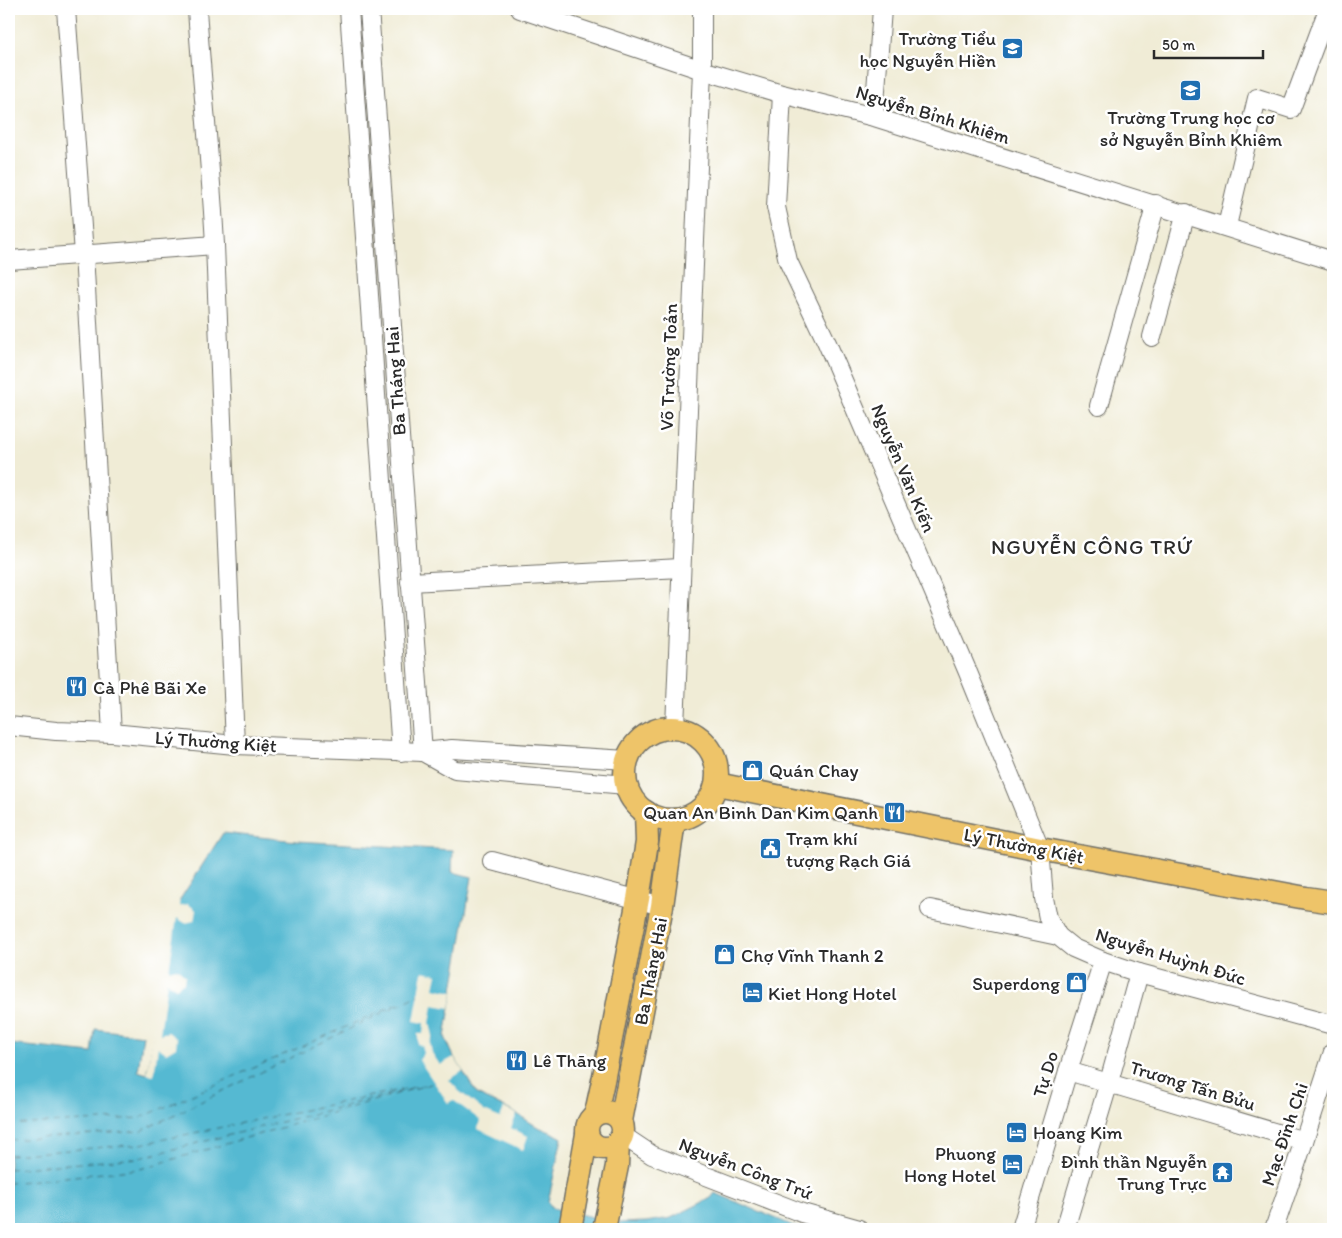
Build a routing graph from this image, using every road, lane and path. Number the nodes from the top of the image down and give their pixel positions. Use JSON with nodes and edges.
{"nodes":[{"id":1,"x":66,"y":9,"type":"edge"},
{"id":2,"x":197,"y":9,"type":"edge"},
{"id":3,"x":348,"y":9,"type":"edge"},
{"id":4,"x":369,"y":9,"type":"edge"},
{"id":5,"x":520,"y":9,"type":"edge"},
{"id":6,"x":702,"y":9,"type":"edge"},
{"id":7,"x":882,"y":9,"type":"edge"},
{"id":8,"x":1328,"y":9,"type":"edge"},
{"id":9,"x":702,"y":70,"type":"junction"},
{"id":10,"x":782,"y":94,"type":"junction"},
{"id":11,"x":874,"y":117,"type":"junction"},
{"id":12,"x":1156,"y":204,"type":"junction"},
{"id":13,"x":1186,"y":214,"type":"junction"},
{"id":14,"x":1227,"y":226,"type":"junction"},
{"id":15,"x":215,"y":245,"type":"junction"},
{"id":16,"x":84,"y":254,"type":"junction"},
{"id":17,"x":9,"y":260,"type":"edge"},
{"id":18,"x":1333,"y":260,"type":"edge"},
{"id":19,"x":1152,"y":337,"type":"dead end"},
{"id":20,"x":374,"y":366,"type":"junction"},
{"id":21,"x":394,"y":366,"type":"junction"},
{"id":22,"x":1100,"y":406,"type":"dead end"},
{"id":23,"x":682,"y":568,"type":"junction"},
{"id":24,"x":410,"y":582,"type":"junction"},
{"id":25,"x":9,"y":726,"type":"edge"},
{"id":26,"x":675,"y":727,"type":"junction"},
{"id":27,"x":112,"y":733,"type":"junction"},
{"id":28,"x":235,"y":745,"type":"junction"},
{"id":29,"x":400,"y":752,"type":"junction"},
{"id":30,"x":423,"y":752,"type":"junction"},
{"id":31,"x":627,"y":760,"type":"junction"},
{"id":32,"x":717,"y":784,"type":"junction"},
{"id":33,"x":626,"y":785,"type":"junction"},
{"id":34,"x":646,"y":812,"type":"junction"},
{"id":35,"x":674,"y":820,"type":"junction"},
{"id":36,"x":1040,"y":849,"type":"junction"},
{"id":37,"x":492,"y":861,"type":"dead end"},
{"id":38,"x":638,"y":899,"type":"junction"},
{"id":39,"x":1333,"y":902,"type":"edge"},
{"id":40,"x":662,"y":906,"type":"junction"},
{"id":41,"x":930,"y":909,"type":"dead end"},
{"id":42,"x":1058,"y":936,"type":"junction"},
{"id":43,"x":1103,"y":961,"type":"junction"},
{"id":44,"x":1138,"y":973,"type":"junction"},
{"id":45,"x":1333,"y":1025,"type":"edge"},
{"id":46,"x":1333,"y":1052,"type":"edge"},
{"id":47,"x":1068,"y":1071,"type":"junction"},
{"id":48,"x":1109,"y":1082,"type":"junction"},
{"id":49,"x":596,"y":1113,"type":"junction"},
{"id":50,"x":620,"y":1133,"type":"junction"},
{"id":51,"x":587,"y":1134,"type":"junction"},
{"id":52,"x":1304,"y":1141,"type":"junction"},
{"id":53,"x":570,"y":1229,"type":"edge"},
{"id":54,"x":604,"y":1229,"type":"edge"},
{"id":55,"x":859,"y":1229,"type":"edge"},
{"id":56,"x":1021,"y":1229,"type":"edge"},
{"id":57,"x":1065,"y":1229,"type":"edge"},
{"id":58,"x":1274,"y":1229,"type":"edge"}],
"edges":[{"from":1,"to":16,"type":"street"},
{"from":2,"to":15,"type":"street"},
{"from":3,"to":20,"type":"street","name":"Ba Tháng Hai"},
{"from":4,"to":21,"type":"street","name":"Ba Tháng Hai"},
{"from":5,"to":9,"type":"street","name":"Nguyễn Bỉnh Khiêm"},
{"from":6,"to":9,"type":"street","name":"Võ Trường Toản"},
{"from":7,"to":11,"type":"street"},
{"from":8,"to":14,"type":"street"},
{"from":9,"to":10,"type":"street","name":"Nguyễn Bỉnh Khiêm"},
{"from":9,"to":23,"type":"street","name":"Võ Trường Toản"},
{"from":10,"to":11,"type":"street","name":"Nguyễn Bỉnh Khiêm"},
{"from":10,"to":36,"type":"street","name":"Nguyễn Văn Kiến"},
{"from":11,"to":12,"type":"street","name":"Nguyễn Bỉnh Khiêm"},
{"from":12,"to":13,"type":"street","name":"Nguyễn Bỉnh Khiêm"},
{"from":12,"to":22,"type":"street"},
{"from":13,"to":14,"type":"street","name":"Nguyễn Bỉnh Khiêm"},
{"from":13,"to":19,"type":"street"},
{"from":14,"to":18,"type":"street","name":"Nguyễn Bỉnh Khiêm"},
{"from":15,"to":16,"type":"street"},
{"from":15,"to":28,"type":"street"},
{"from":16,"to":17,"type":"street"},
{"from":16,"to":27,"type":"street"},
{"from":20,"to":21,"type":"street"},
{"from":20,"to":29,"type":"street","name":"Ba Tháng Hai"},
{"from":21,"to":24,"type":"street","name":"Ba Tháng Hai"},
{"from":23,"to":24,"type":"street"},
{"from":23,"to":26,"type":"street","name":"Võ Trường Toản"},
{"from":24,"to":30,"type":"street","name":"Ba Tháng Hai"},
{"from":25,"to":27,"type":"street","name":"Lý Thường Kiệt"},
{"from":26,"to":31,"type":"main road"},
{"from":26,"to":32,"type":"main road"},
{"from":27,"to":28,"type":"street","name":"Lý Thường Kiệt"},
{"from":28,"to":29,"type":"street","name":"Lý Thường Kiệt"},
{"from":29,"to":30,"type":"street","name":"Lý Thường Kiệt"},
{"from":30,"to":31,"type":"street","name":"Lý Thường Kiệt"},
{"from":30,"to":33,"type":"street"},
{"from":31,"to":33,"type":"main road"},
{"from":32,"to":35,"type":"main road"},
{"from":32,"to":36,"type":"main road","name":"Lý Thường Kiệt"},
{"from":33,"to":34,"type":"main road"},
{"from":34,"to":35,"type":"main road"},
{"from":34,"to":38,"type":"main road","name":"Ba Tháng Hai"},
{"from":35,"to":40,"type":"main road","name":"Ba Tháng Hai"},
{"from":36,"to":39,"type":"main road","name":"Lý Thường Kiệt"},
{"from":36,"to":42,"type":"street","name":"Nguyễn Huỳnh Đức"},
{"from":37,"to":38,"type":"street"},
{"from":38,"to":40,"type":"street"},
{"from":38,"to":49,"type":"main road","name":"Ba Tháng Hai"},
{"from":40,"to":50,"type":"main road","name":"Ba Tháng Hai"},
{"from":41,"to":42,"type":"street"},
{"from":42,"to":43,"type":"street","name":"Nguyễn Huỳnh Đức"},
{"from":43,"to":44,"type":"street","name":"Nguyễn Huỳnh Đức"},
{"from":43,"to":47,"type":"street","name":"Tự Do"},
{"from":44,"to":45,"type":"street","name":"Nguyễn Huỳnh Đức"},
{"from":44,"to":48,"type":"street"},
{"from":46,"to":52,"type":"street","name":"Mạc Đĩnh Chi"},
{"from":47,"to":48,"type":"street","name":"Trương Tấn Bửu"},
{"from":47,"to":56,"type":"street","name":"Tự Do"},
{"from":48,"to":52,"type":"street","name":"Trương Tấn Bửu"},
{"from":48,"to":57,"type":"street"},
{"from":49,"to":50,"type":"main road"},
{"from":49,"to":51,"type":"main road"},
{"from":50,"to":51,"type":"main road"},
{"from":50,"to":54,"type":"main road","name":"Ba Tháng Hai"},
{"from":50,"to":55,"type":"street","name":"Nguyễn Công Trứ"},
{"from":51,"to":53,"type":"main road"},
{"from":52,"to":58,"type":"street","name":"Mạc Đĩnh Chi"}]}
